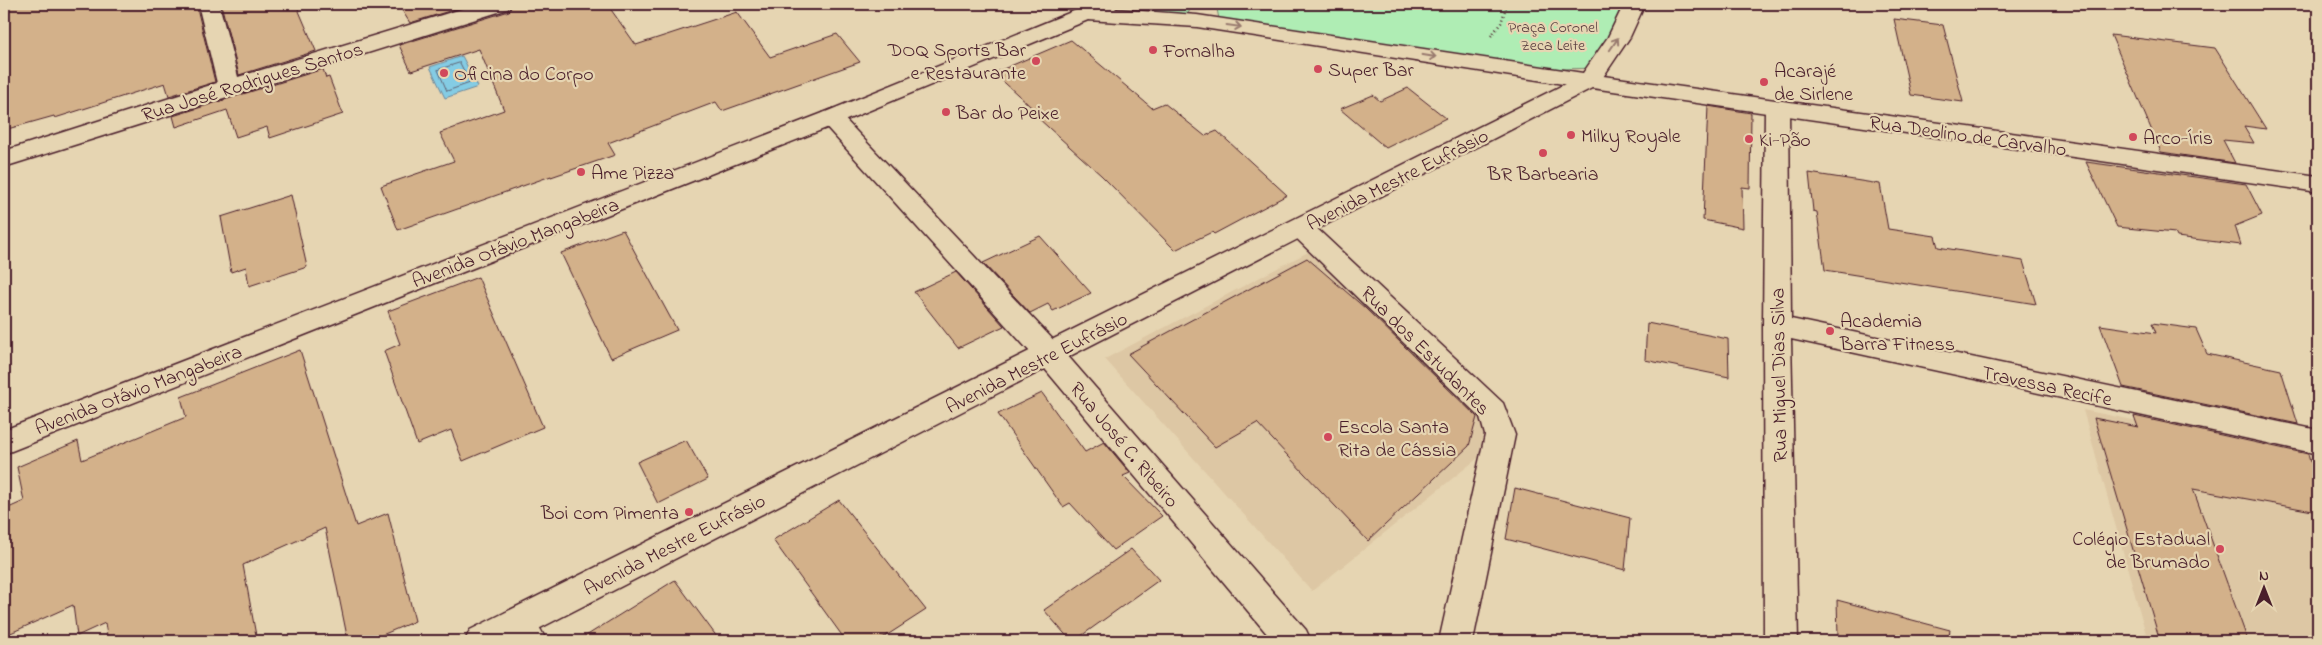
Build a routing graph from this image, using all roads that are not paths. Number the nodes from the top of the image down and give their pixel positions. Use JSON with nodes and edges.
{"nodes":[{"id":1,"x":208,"y":4,"type":"edge"},
{"id":2,"x":500,"y":4,"type":"edge"},
{"id":3,"x":1109,"y":4,"type":"edge"},
{"id":4,"x":1634,"y":4,"type":"edge"},
{"id":5,"x":1197,"y":12,"type":"edge"},
{"id":6,"x":1081,"y":14,"type":"junction"},
{"id":7,"x":1589,"y":81,"type":"junction"},
{"id":8,"x":229,"y":87,"type":"junction"},
{"id":9,"x":1777,"y":108,"type":"junction"},
{"id":10,"x":831,"y":118,"type":"junction"},
{"id":11,"x":4,"y":159,"type":"edge"},
{"id":12,"x":2318,"y":184,"type":"edge"},
{"id":13,"x":1300,"y":228,"type":"junction"},
{"id":14,"x":1777,"y":326,"type":"junction"},
{"id":15,"x":1050,"y":355,"type":"junction"},
{"id":16,"x":4,"y":442,"type":"edge"},
{"id":17,"x":2318,"y":442,"type":"edge"},
{"id":18,"x":523,"y":632,"type":"edge"},
{"id":19,"x":482,"y":641,"type":"edge"},
{"id":20,"x":1294,"y":641,"type":"edge"},
{"id":21,"x":1456,"y":641,"type":"edge"},
{"id":22,"x":1781,"y":641,"type":"edge"}],
"edges":[{"from":1,"to":8,"type":"street"},
{"from":2,"to":8,"type":"street","name":"Rua José Rodrigues Santos"},
{"from":3,"to":6,"type":"street"},
{"from":7,"to":4,"type":"street","one_way":true},
{"from":5,"to":6,"type":"street"},
{"from":5,"to":7,"type":"street","one_way":true},
{"from":6,"to":10,"type":"street","name":"Avenida Otávio Mangabeira"},
{"from":7,"to":9,"type":"street","name":"Rua Deolino de Carvalho"},
{"from":7,"to":13,"type":"street","name":"Avenida Mestre Eufrásio"},
{"from":8,"to":11,"type":"street","name":"Rua José Rodrigues Santos"},
{"from":9,"to":12,"type":"street","name":"Rua Deolino de Carvalho"},
{"from":9,"to":14,"type":"street","name":"Rua Miguel Dias Silva"},
{"from":10,"to":15,"type":"street","name":"Rua José C. Ribeiro"},
{"from":10,"to":16,"type":"street","name":"Avenida Otávio Mangabeira"},
{"from":13,"to":15,"type":"street","name":"Avenida Mestre Eufrásio"},
{"from":13,"to":21,"type":"street","name":"Rua dos Estudantes"},
{"from":14,"to":17,"type":"street","name":"Travessa Recife"},
{"from":14,"to":22,"type":"street","name":"Rua Miguel Dias Silva"},
{"from":15,"to":18,"type":"street","name":"Avenida Mestre Eufrásio"},
{"from":15,"to":20,"type":"street","name":"Rua José C. Ribeiro"},
{"from":18,"to":19,"type":"street","name":"Avenida Mestre Eufrásio"}]}
